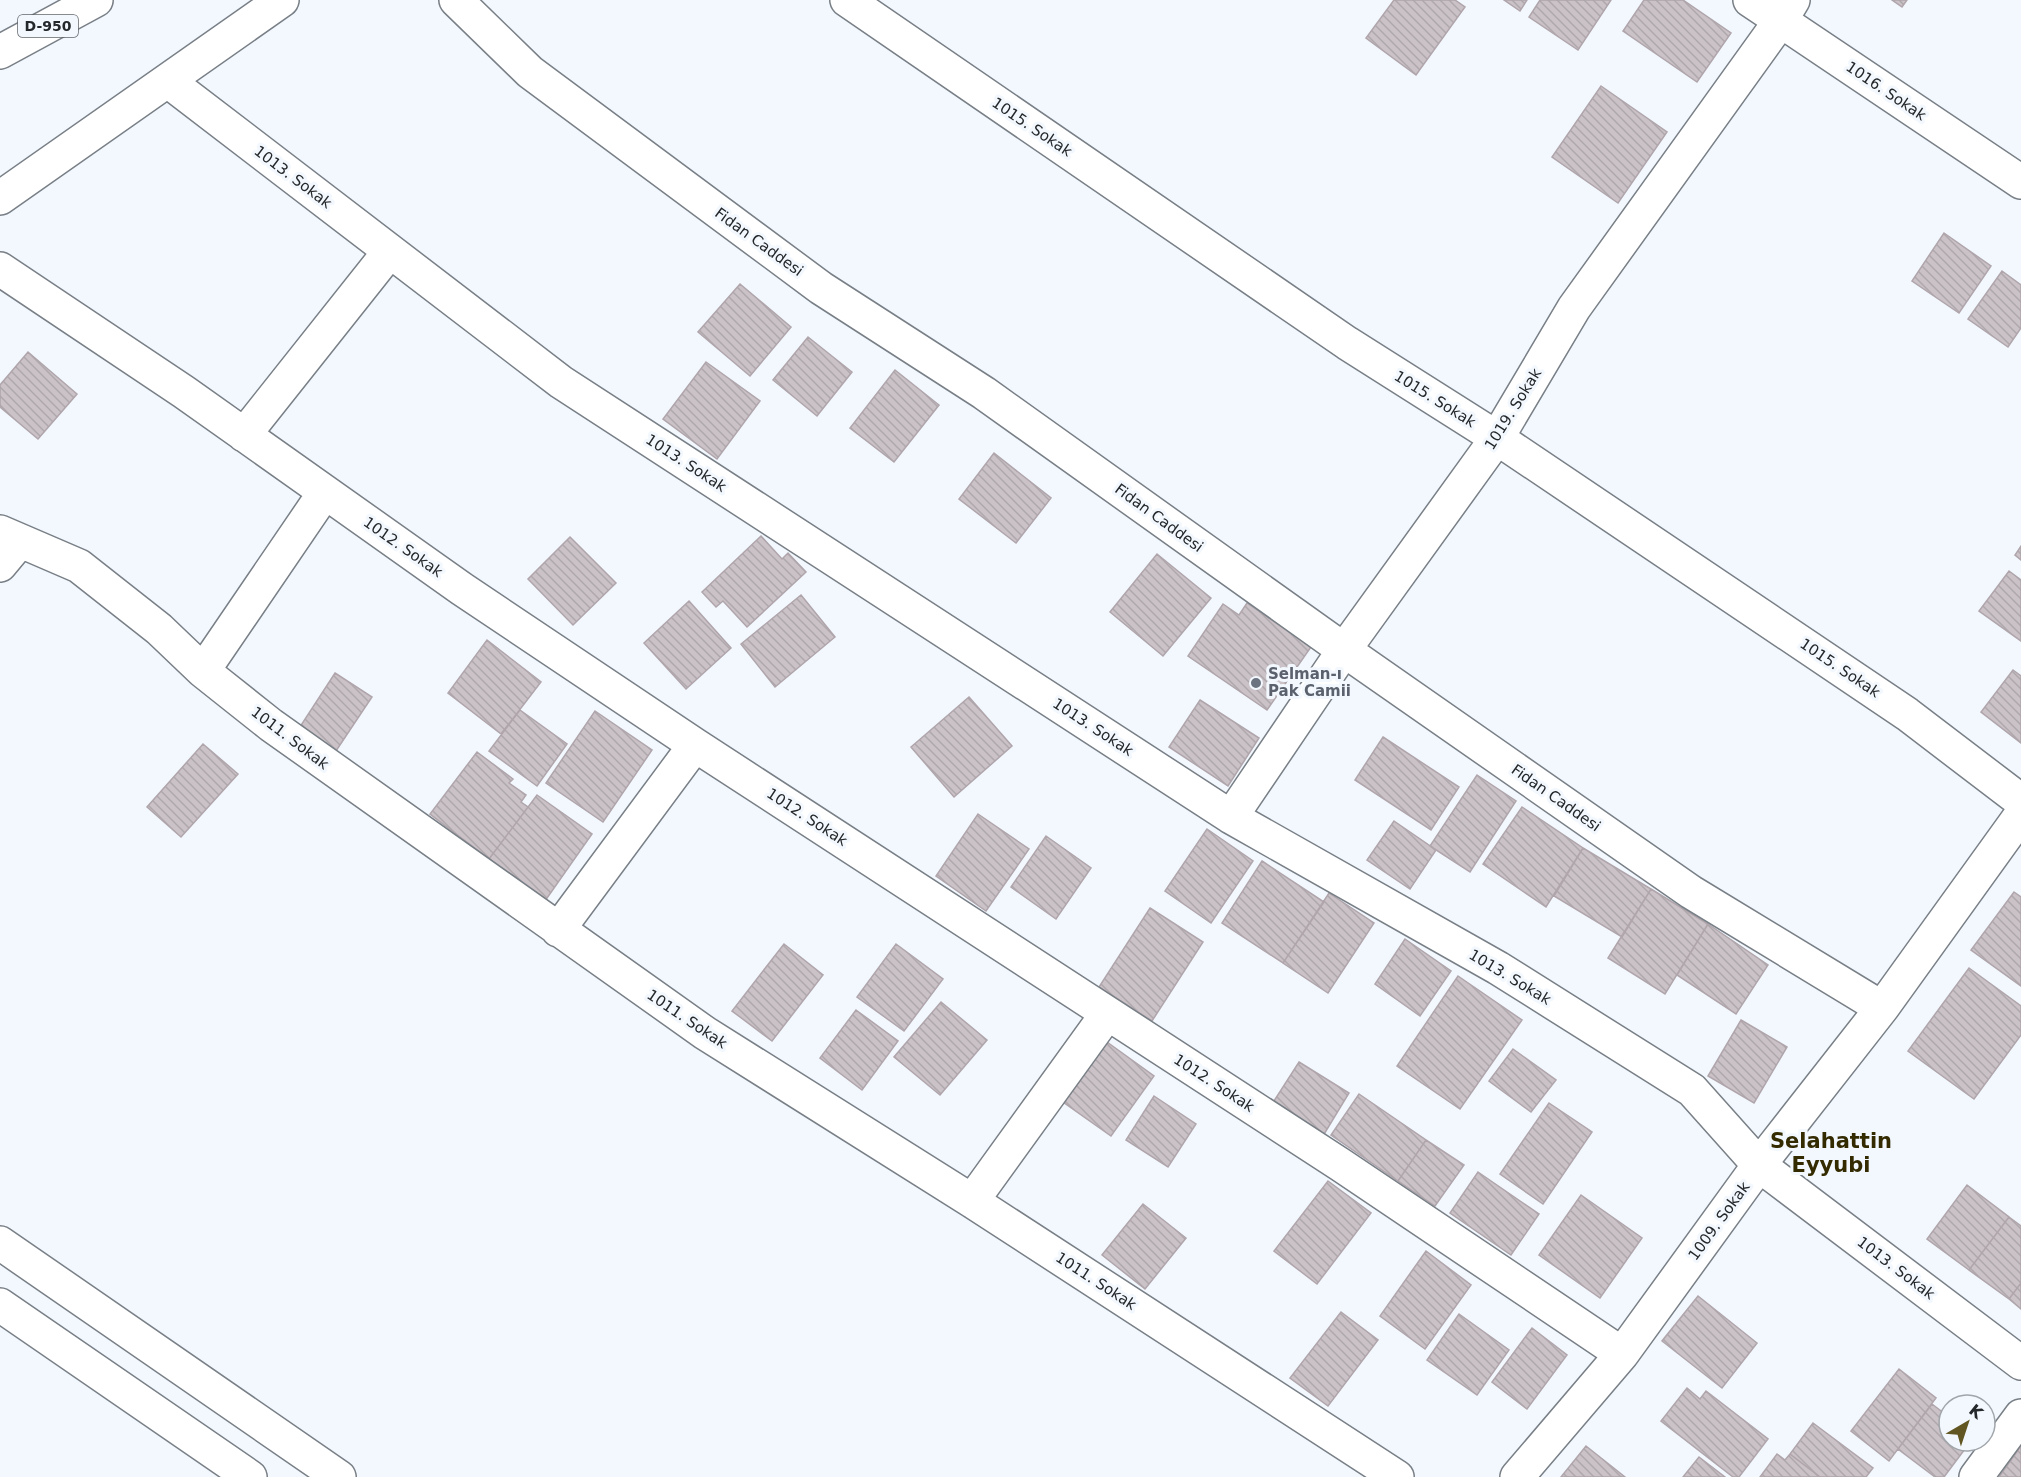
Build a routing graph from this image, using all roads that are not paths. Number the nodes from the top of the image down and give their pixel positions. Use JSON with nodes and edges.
{"nodes":[{"id":1,"x":96,"y":0,"type":"edge"},
{"id":2,"x":282,"y":0,"type":"edge"},
{"id":3,"x":456,"y":0,"type":"edge"},
{"id":4,"x":847,"y":0,"type":"edge"},
{"id":5,"x":1750,"y":0,"type":"edge"},
{"id":6,"x":1787,"y":10,"type":"edge"},
{"id":7,"x":0,"y":52,"type":"edge"},
{"id":8,"x":168,"y":81,"type":"junction"},
{"id":9,"x":2021,"y":182,"type":"edge"},
{"id":10,"x":0,"y":198,"type":"edge"},
{"id":11,"x":390,"y":250,"type":"junction"},
{"id":12,"x":0,"y":269,"type":"edge"},
{"id":13,"x":244,"y":435,"type":"junction"},
{"id":14,"x":1497,"y":438,"type":"junction"},
{"id":15,"x":325,"y":492,"type":"junction"},
{"id":16,"x":7,"y":546,"type":"edge"},
{"id":17,"x":1344,"y":651,"type":"junction"},
{"id":18,"x":202,"y":671,"type":"junction"},
{"id":19,"x":695,"y":745,"type":"junction"},
{"id":20,"x":2021,"y":801,"type":"edge"},
{"id":21,"x":2021,"y":815,"type":"edge"},
{"id":22,"x":1231,"y":817,"type":"junction"},
{"id":23,"x":558,"y":930,"type":"junction"},
{"id":24,"x":1882,"y":1008,"type":"junction"},
{"id":25,"x":1107,"y":1014,"type":"junction"},
{"id":26,"x":1759,"y":1165,"type":"junction"},
{"id":27,"x":972,"y":1201,"type":"junction"},
{"id":28,"x":0,"y":1243,"type":"edge"},
{"id":29,"x":0,"y":1305,"type":"edge"},
{"id":30,"x":1622,"y":1354,"type":"junction"},
{"id":31,"x":2021,"y":1363,"type":"edge"},
{"id":32,"x":2021,"y":1416,"type":"edge"},
{"id":33,"x":250,"y":1477,"type":"edge"},
{"id":34,"x":339,"y":1477,"type":"edge"},
{"id":35,"x":1397,"y":1477,"type":"edge"},
{"id":36,"x":1517,"y":1477,"type":"edge"},
{"id":37,"x":1976,"y":1477,"type":"edge"}],
"edges":[{"from":1,"to":7,"type":"main road","number":"D-950"},
{"from":2,"to":8,"type":"main road"},
{"from":3,"to":17,"type":"main road","name":"Fidan Caddesi"},
{"from":4,"to":14,"type":"main road","name":"1015. Sokak"},
{"from":5,"to":6,"type":"main road","name":"1016. Sokak"},
{"from":6,"to":9,"type":"main road","name":"1016. Sokak"},
{"from":6,"to":14,"type":"main road","name":"1019. Sokak"},
{"from":8,"to":10,"type":"main road"},
{"from":8,"to":11,"type":"main road","name":"1013. Sokak"},
{"from":11,"to":13,"type":"main road"},
{"from":11,"to":22,"type":"main road","name":"1013. Sokak"},
{"from":12,"to":13,"type":"main road","name":"1012. Sokak"},
{"from":13,"to":15,"type":"main road","name":"1012. Sokak"},
{"from":14,"to":17,"type":"main road","name":"1019. Sokak"},
{"from":14,"to":20,"type":"main road","name":"1015. Sokak"},
{"from":15,"to":18,"type":"main road"},
{"from":15,"to":19,"type":"main road","name":"1012. Sokak"},
{"from":16,"to":18,"type":"main road","name":"1011. Sokak"},
{"from":17,"to":22,"type":"main road","name":"1019. Sokak"},
{"from":17,"to":24,"type":"main road","name":"Fidan Caddesi"},
{"from":18,"to":23,"type":"main road","name":"1011. Sokak"},
{"from":19,"to":23,"type":"main road"},
{"from":19,"to":25,"type":"main road","name":"1012. Sokak"},
{"from":21,"to":24,"type":"main road","name":"1009. Sokak"},
{"from":22,"to":26,"type":"main road","name":"1013. Sokak"},
{"from":23,"to":27,"type":"main road","name":"1011. Sokak"},
{"from":24,"to":26,"type":"main road","name":"1009. Sokak"},
{"from":25,"to":27,"type":"main road"},
{"from":25,"to":30,"type":"main road","name":"1012. Sokak"},
{"from":26,"to":30,"type":"main road","name":"1009. Sokak"},
{"from":26,"to":31,"type":"main road","name":"1013. Sokak"},
{"from":27,"to":35,"type":"main road","name":"1011. Sokak"},
{"from":28,"to":34,"type":"main road"},
{"from":29,"to":33,"type":"main road"},
{"from":30,"to":36,"type":"main road","name":"1009. Sokak"},
{"from":32,"to":37,"type":"main road"}]}
